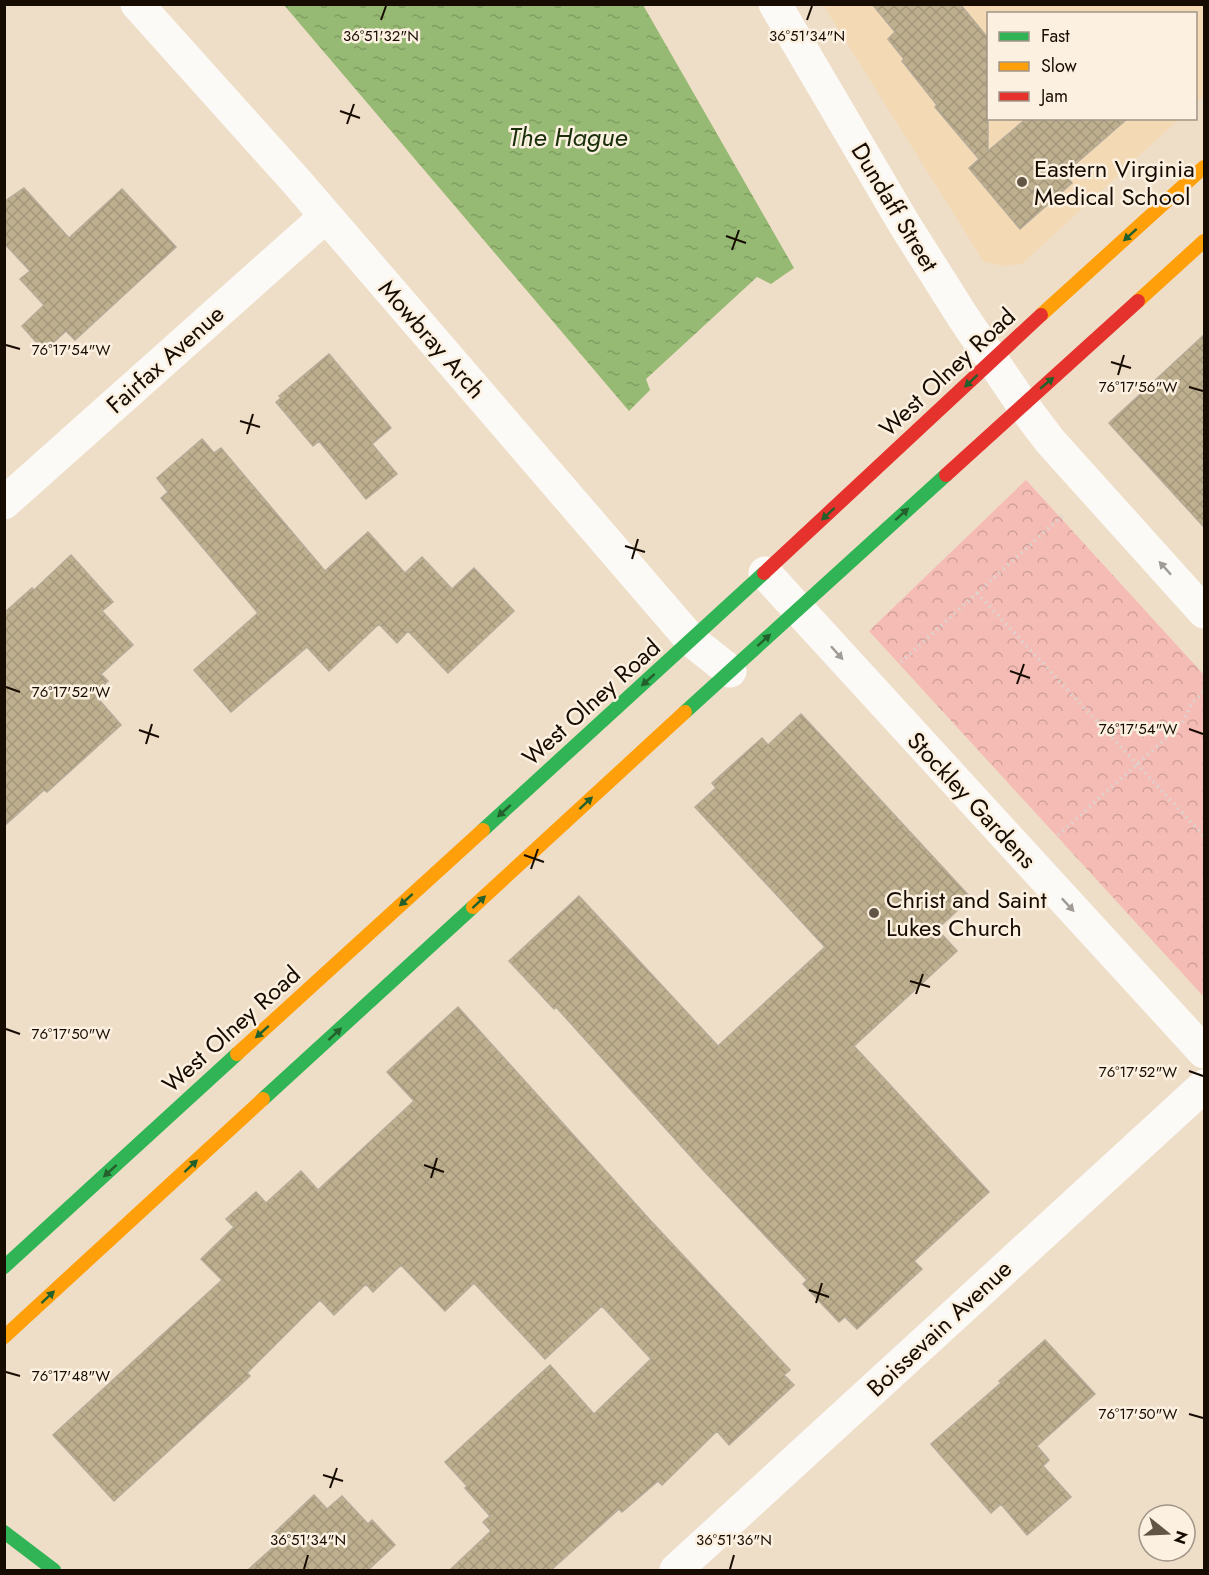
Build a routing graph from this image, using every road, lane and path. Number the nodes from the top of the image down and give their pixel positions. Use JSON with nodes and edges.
{"nodes":[{"id":1,"x":137,"y":4,"type":"edge"},
{"id":2,"x":775,"y":4,"type":"edge"},
{"id":3,"x":1204,"y":167,"type":"edge"},
{"id":4,"x":326,"y":216,"type":"junction"},
{"id":5,"x":1204,"y":241,"type":"edge"},
{"id":6,"x":993,"y":360,"type":"junction"},
{"id":7,"x":1022,"y":404,"type":"junction"},
{"id":8,"x":1092,"y":488,"type":"junction"},
{"id":9,"x":4,"y":503,"type":"edge"},
{"id":10,"x":765,"y":573,"type":"junction"},
{"id":11,"x":977,"y":593,"type":"junction"},
{"id":12,"x":797,"y":610,"type":"junction"},
{"id":13,"x":1204,"y":612,"type":"edge"},
{"id":14,"x":692,"y":641,"type":"junction"},
{"id":15,"x":902,"y":662,"type":"dead end"},
{"id":16,"x":730,"y":671,"type":"junction"},
{"id":17,"x":1204,"y":691,"type":"edge"},
{"id":18,"x":1138,"y":765,"type":"junction"},
{"id":19,"x":1204,"y":836,"type":"edge"},
{"id":20,"x":1029,"y":861,"type":"junction"},
{"id":21,"x":1204,"y":1052,"type":"edge"},
{"id":22,"x":1204,"y":1086,"type":"edge"},
{"id":23,"x":4,"y":1267,"type":"edge"},
{"id":24,"x":4,"y":1337,"type":"edge"},
{"id":25,"x":4,"y":1532,"type":"edge"},
{"id":26,"x":54,"y":1570,"type":"edge"},
{"id":27,"x":676,"y":1570,"type":"edge"}],
"edges":[{"from":1,"to":4,"type":"street","name":"Mowbray Arch"},
{"from":2,"to":6,"type":"street","name":"Dundaff Street"},
{"from":3,"to":6,"type":"street","name":"West Olney Road","one_way":true},
{"from":4,"to":9,"type":"street","name":"Fairfax Avenue"},
{"from":4,"to":14,"type":"street","name":"Mowbray Arch"},
{"from":7,"to":5,"type":"street","one_way":true},
{"from":6,"to":7,"type":"street","name":"Dundaff Street"},
{"from":6,"to":10,"type":"street","name":"West Olney Road","one_way":true},
{"from":7,"to":8,"type":"street"},
{"from":12,"to":7,"type":"street","one_way":true},
{"from":8,"to":11,"type":"path"},
{"from":13,"to":8,"type":"street","one_way":true},
{"from":10,"to":12,"type":"street","name":"Stockley Gardens"},
{"from":10,"to":14,"type":"street","name":"West Olney Road"},
{"from":11,"to":15,"type":"path"},
{"from":11,"to":18,"type":"path"},
{"from":16,"to":12,"type":"street","one_way":true},
{"from":12,"to":20,"type":"street","name":"Stockley Gardens","one_way":true},
{"from":14,"to":16,"type":"street","name":"Mowbray Arch"},
{"from":14,"to":23,"type":"street","name":"West Olney Road","one_way":true},
{"from":24,"to":16,"type":"street","one_way":true},
{"from":17,"to":18,"type":"path"},
{"from":18,"to":19,"type":"path"},
{"from":18,"to":20,"type":"path"},
{"from":20,"to":21,"type":"street","name":"Stockley Gardens","one_way":true},
{"from":22,"to":27,"type":"street","name":"Boissevain Avenue"},
{"from":25,"to":26,"type":"street"}]}
